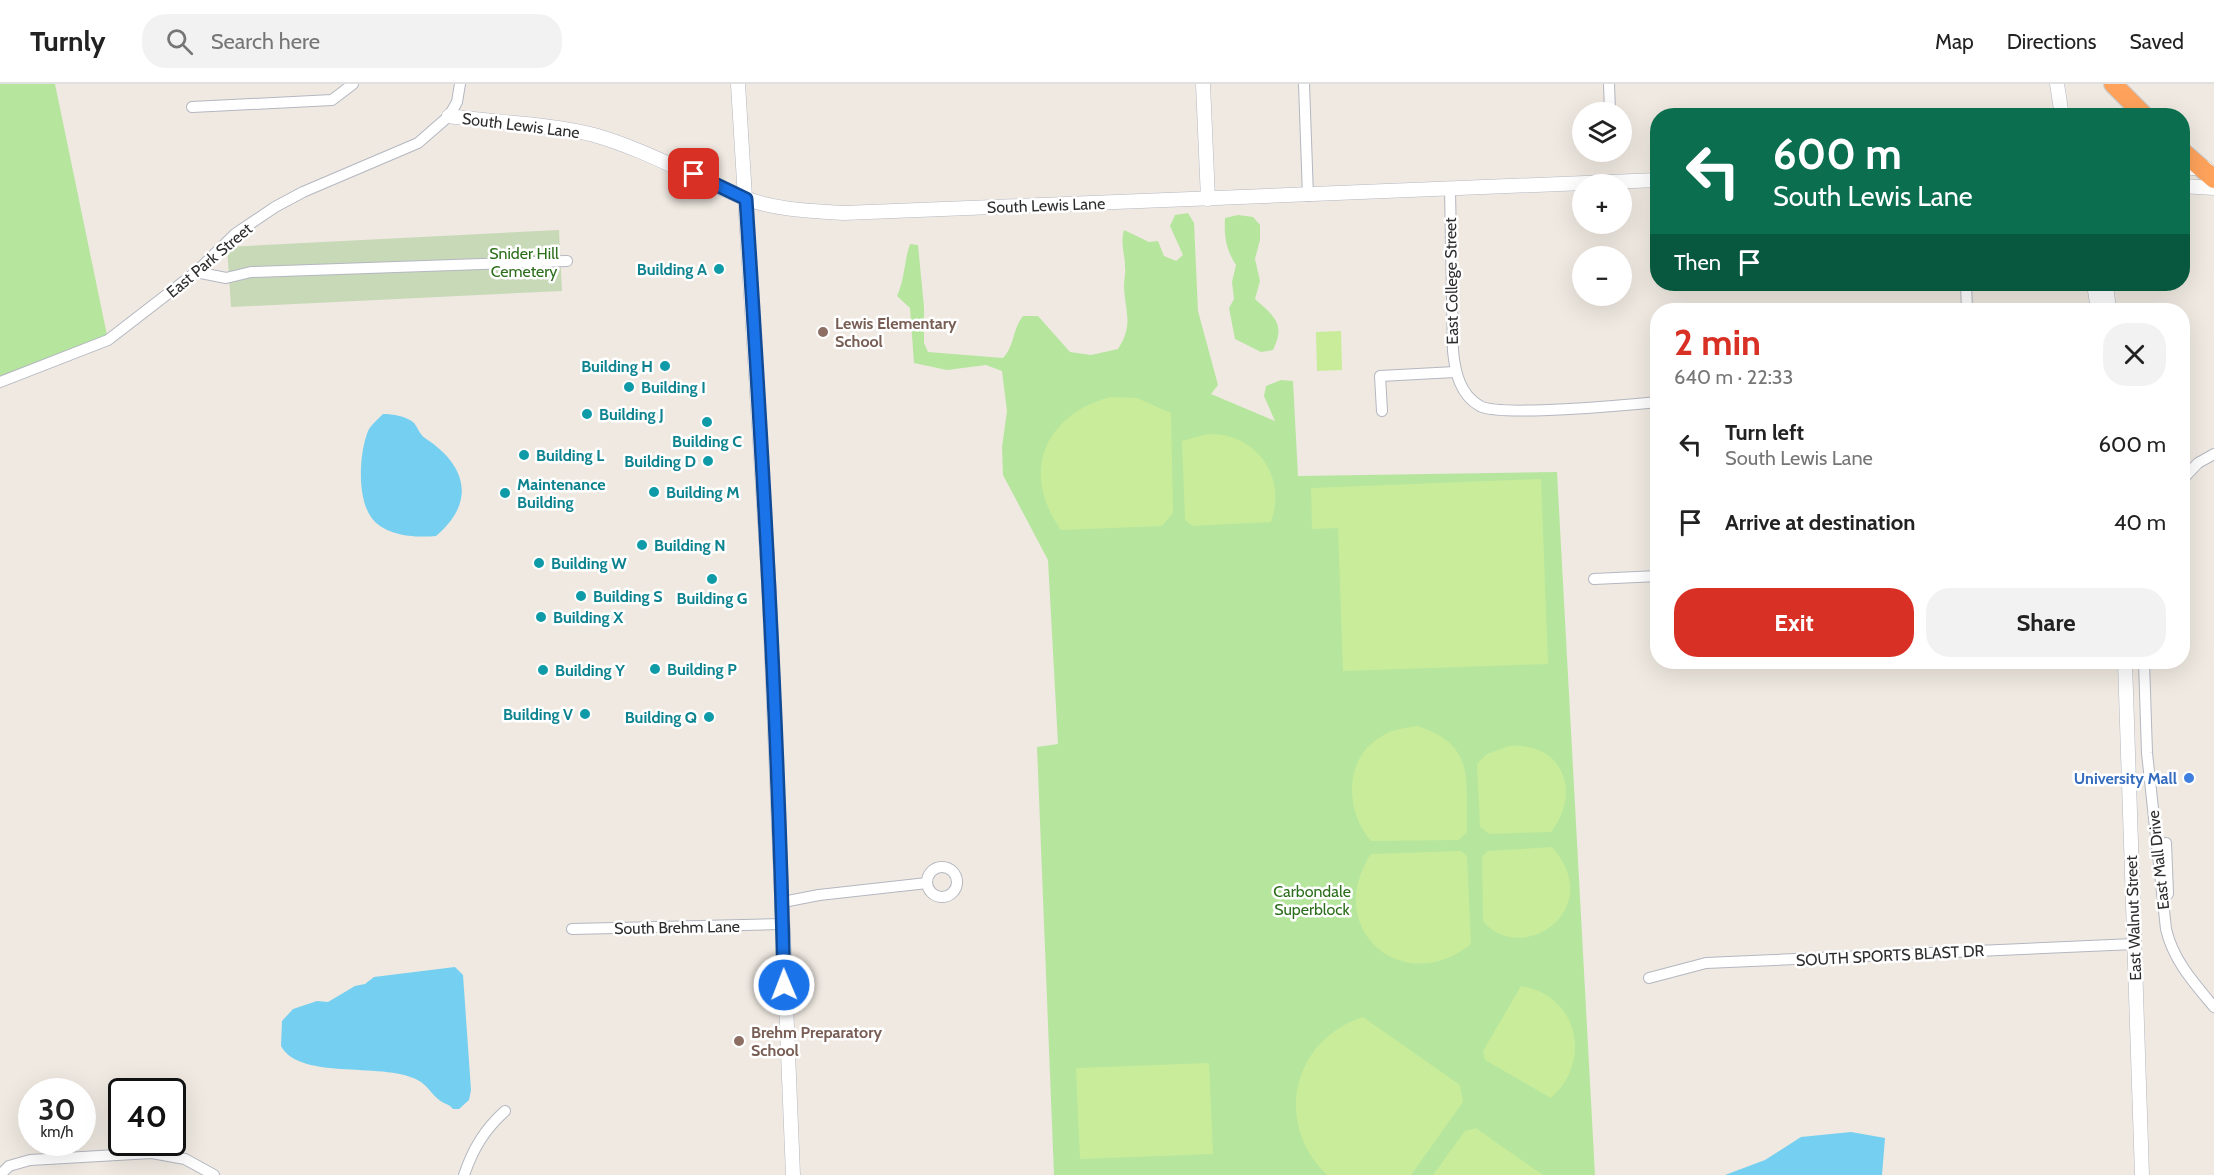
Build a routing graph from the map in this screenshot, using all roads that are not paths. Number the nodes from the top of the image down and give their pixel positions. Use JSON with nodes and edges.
{"nodes":[{"id":1,"x":353,"y":84,"type":"edge"},
{"id":2,"x":460,"y":84,"type":"edge"},
{"id":3,"x":738,"y":84,"type":"edge"},
{"id":4,"x":1203,"y":84,"type":"edge"},
{"id":5,"x":1304,"y":84,"type":"edge"},
{"id":6,"x":1609,"y":84,"type":"edge"},
{"id":7,"x":2057,"y":84,"type":"edge"},
{"id":8,"x":2113,"y":84,"type":"edge"},
{"id":9,"x":1610,"y":102,"type":"edge"},
{"id":10,"x":192,"y":107,"type":"dead end"},
{"id":11,"x":2061,"y":108,"type":"edge"},
{"id":12,"x":2137,"y":108,"type":"edge"},
{"id":13,"x":449,"y":116,"type":"junction"},
{"id":14,"x":2190,"y":157,"type":"edge"},
{"id":15,"x":2190,"y":169,"type":"edge"},
{"id":16,"x":2210,"y":172,"type":"edge"},
{"id":17,"x":1650,"y":180,"type":"edge"},
{"id":18,"x":2190,"y":186,"type":"edge"},
{"id":19,"x":2214,"y":188,"type":"edge"},
{"id":20,"x":1450,"y":190,"type":"junction"},
{"id":21,"x":1308,"y":196,"type":"junction"},
{"id":22,"x":746,"y":199,"type":"junction"},
{"id":23,"x":1208,"y":199,"type":"junction"},
{"id":24,"x":567,"y":261,"type":"dead end"},
{"id":25,"x":196,"y":272,"type":"junction"},
{"id":26,"x":1455,"y":372,"type":"junction"},
{"id":27,"x":0,"y":381,"type":"edge"},
{"id":28,"x":1650,"y":402,"type":"edge"},
{"id":29,"x":1382,"y":411,"type":"dead end"},
{"id":30,"x":2214,"y":454,"type":"edge"},
{"id":31,"x":2190,"y":472,"type":"edge"},
{"id":32,"x":1650,"y":576,"type":"edge"},
{"id":33,"x":1594,"y":579,"type":"dead end"},
{"id":34,"x":2125,"y":669,"type":"edge"},
{"id":35,"x":2144,"y":669,"type":"edge"},
{"id":36,"x":2166,"y":843,"type":"dead end"},
{"id":37,"x":927,"y":883,"type":"dead end"},
{"id":38,"x":783,"y":902,"type":"junction"},
{"id":39,"x":782,"y":924,"type":"junction"},
{"id":40,"x":572,"y":928,"type":"dead end"},
{"id":41,"x":2168,"y":939,"type":"junction"},
{"id":42,"x":2134,"y":944,"type":"junction"},
{"id":43,"x":1649,"y":978,"type":"dead end"},
{"id":44,"x":2214,"y":1007,"type":"edge"},
{"id":45,"x":505,"y":1111,"type":"dead end"},
{"id":46,"x":0,"y":1175,"type":"edge"},
{"id":47,"x":214,"y":1175,"type":"edge"},
{"id":48,"x":464,"y":1175,"type":"edge"},
{"id":49,"x":793,"y":1175,"type":"edge"},
{"id":50,"x":2142,"y":1175,"type":"edge"}],
"edges":[{"from":1,"to":10,"type":"street"},
{"from":2,"to":13,"type":"street","name":"East Park Street"},
{"from":3,"to":22,"type":"street"},
{"from":4,"to":23,"type":"street"},
{"from":5,"to":21,"type":"street"},
{"from":6,"to":9,"type":"street"},
{"from":7,"to":11,"type":"street"},
{"from":8,"to":12,"type":"highway"},
{"from":13,"to":22,"type":"street","name":"South Lewis Lane"},
{"from":13,"to":25,"type":"street","name":"East Park Street"},
{"from":14,"to":16,"type":"highway"},
{"from":15,"to":16,"type":"street"},
{"from":17,"to":20,"type":"street","name":"South Lewis Lane"},
{"from":18,"to":19,"type":"street"},
{"from":20,"to":21,"type":"street","name":"South Lewis Lane"},
{"from":20,"to":26,"type":"street","name":"East College Street"},
{"from":21,"to":23,"type":"street","name":"South Lewis Lane"},
{"from":22,"to":23,"type":"street","name":"South Lewis Lane"},
{"from":22,"to":38,"type":"street"},
{"from":24,"to":25,"type":"street"},
{"from":25,"to":27,"type":"street","name":"East Park Street"},
{"from":26,"to":28,"type":"street"},
{"from":26,"to":29,"type":"street"},
{"from":30,"to":31,"type":"street"},
{"from":32,"to":33,"type":"street"},
{"from":34,"to":42,"type":"street","name":"East Walnut Street"},
{"from":35,"to":41,"type":"street","name":"East Mall Drive"},
{"from":36,"to":41,"type":"street"},
{"from":37,"to":38,"type":"street"},
{"from":38,"to":39,"type":"street"},
{"from":39,"to":40,"type":"street","name":"South Brehm Lane"},
{"from":39,"to":49,"type":"street"},
{"from":41,"to":44,"type":"street","name":"East Mall Drive"},
{"from":42,"to":43,"type":"street","name":"SOUTH SPORTS BLAST DR"},
{"from":42,"to":50,"type":"street","name":"East Walnut Street"},
{"from":45,"to":48,"type":"street"},
{"from":46,"to":47,"type":"street"}]}
